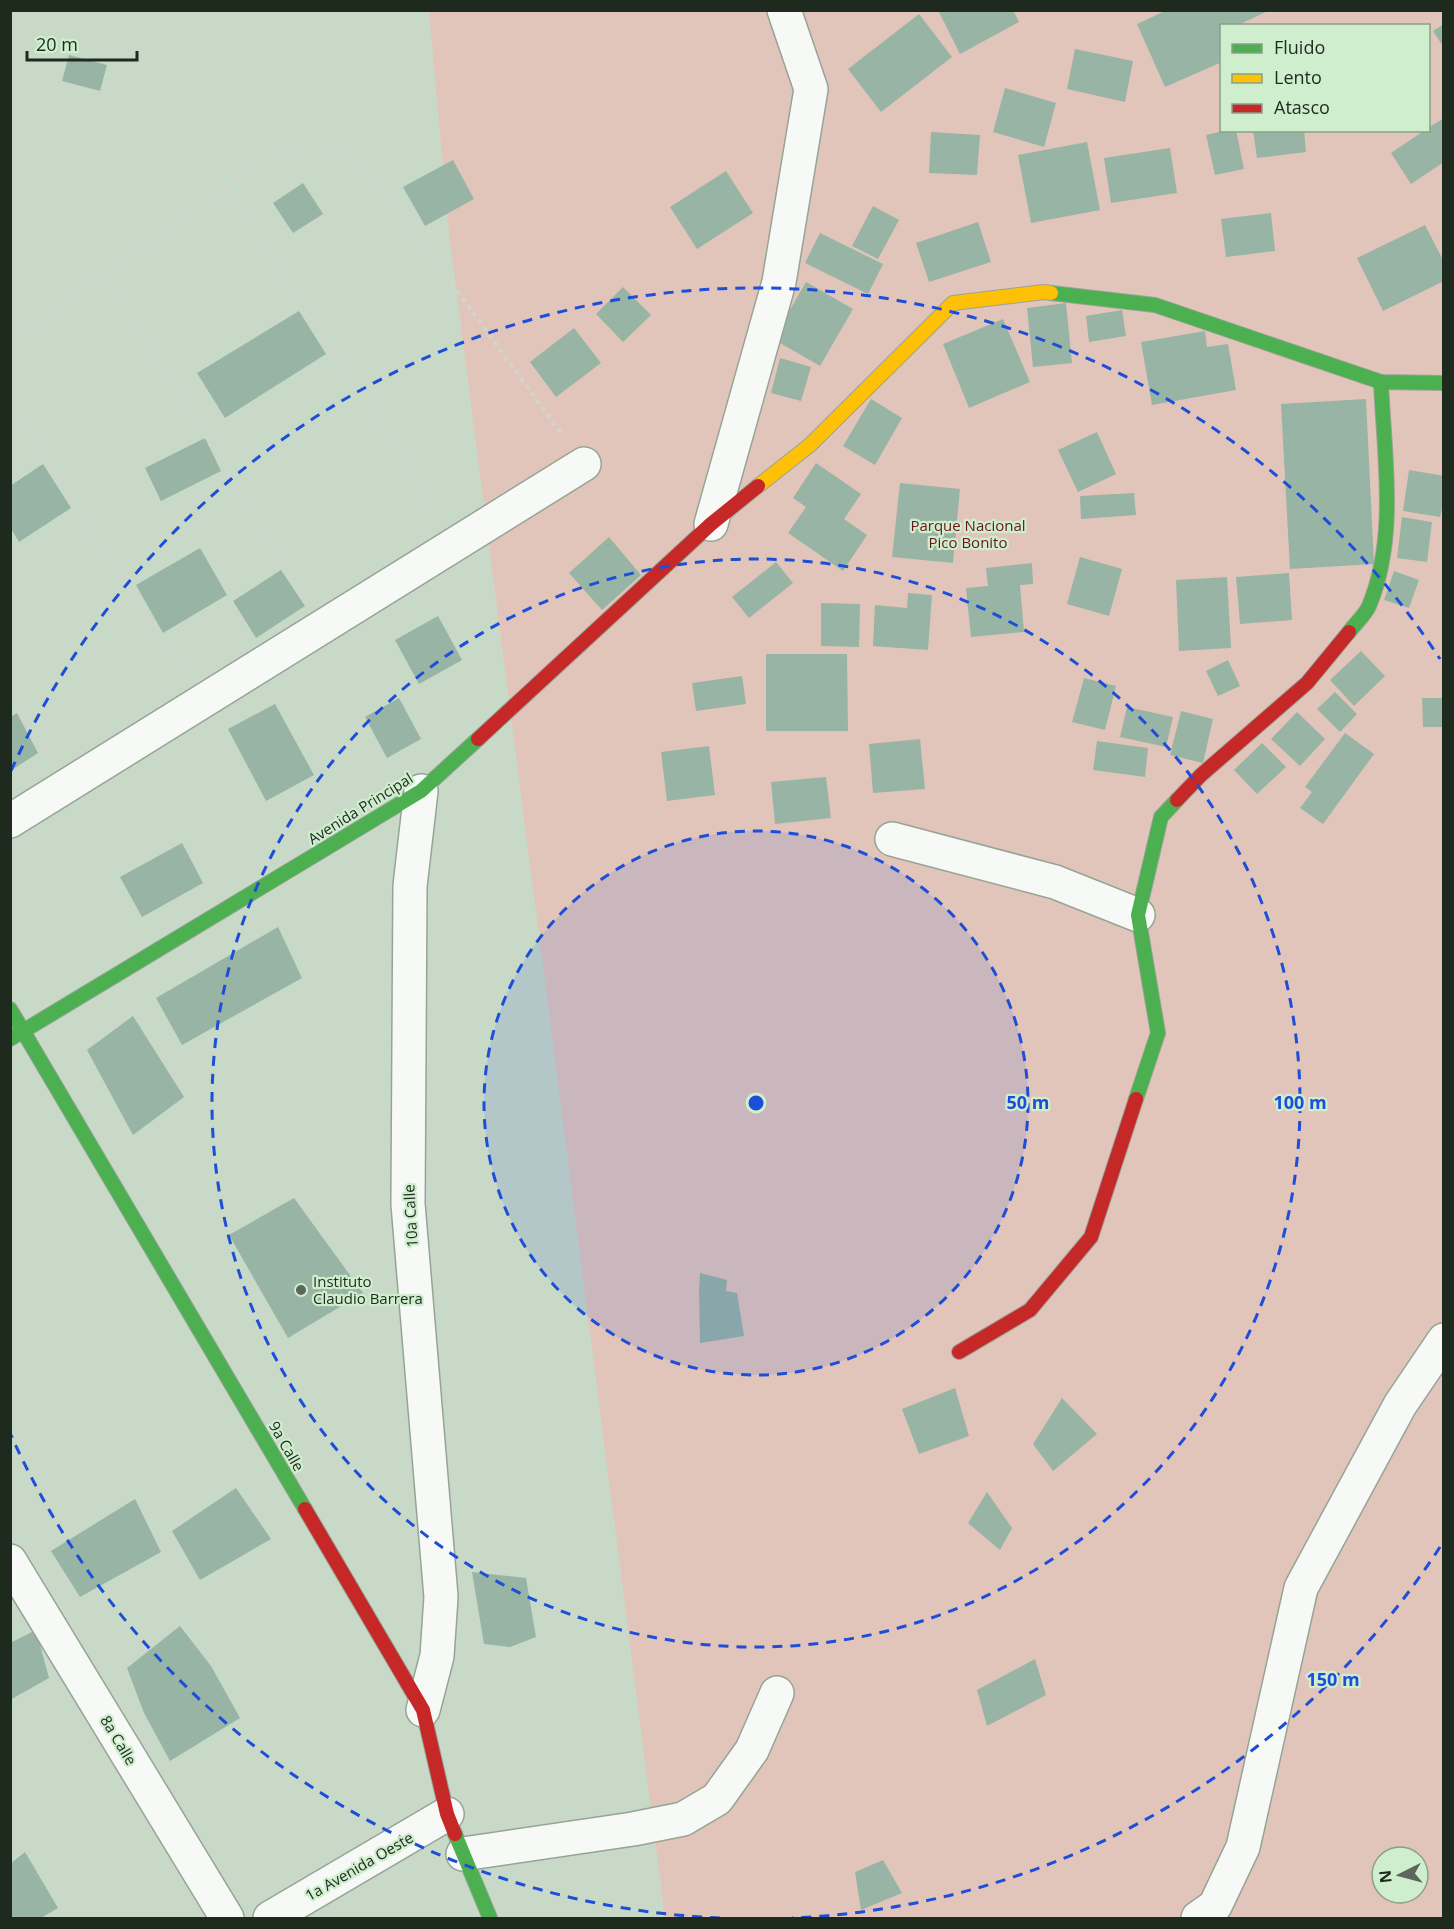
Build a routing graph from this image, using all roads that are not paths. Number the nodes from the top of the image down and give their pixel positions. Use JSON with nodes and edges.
{"nodes":[{"id":1,"x":784,"y":10,"type":"edge"},
{"id":2,"x":1381,"y":382,"type":"junction"},
{"id":3,"x":1443,"y":383,"type":"edge"},
{"id":4,"x":584,"y":464,"type":"road end"},
{"id":5,"x":711,"y":524,"type":"junction"},
{"id":6,"x":421,"y":791,"type":"junction"},
{"id":7,"x":10,"y":821,"type":"edge"},
{"id":8,"x":892,"y":839,"type":"dead end"},
{"id":9,"x":1138,"y":915,"type":"junction"},
{"id":10,"x":10,"y":1009,"type":"edge"},
{"id":11,"x":24,"y":1031,"type":"junction"},
{"id":12,"x":10,"y":1039,"type":"edge"},
{"id":13,"x":1443,"y":1340,"type":"edge"},
{"id":14,"x":959,"y":1352,"type":"dead end"},
{"id":15,"x":10,"y":1561,"type":"edge"},
{"id":16,"x":777,"y":1693,"type":"dead end"},
{"id":17,"x":423,"y":1710,"type":"junction"},
{"id":18,"x":447,"y":1814,"type":"junction"},
{"id":19,"x":464,"y":1854,"type":"junction"},
{"id":20,"x":227,"y":1918,"type":"edge"},
{"id":21,"x":270,"y":1918,"type":"edge"},
{"id":22,"x":490,"y":1918,"type":"edge"},
{"id":23,"x":1198,"y":1918,"type":"edge"}],
"edges":[{"from":1,"to":5,"type":"street"},
{"from":2,"to":3,"type":"street","name":"Avenida Principal"},
{"from":2,"to":5,"type":"street","name":"Avenida Principal"},
{"from":2,"to":9,"type":"street"},
{"from":4,"to":7,"type":"street"},
{"from":5,"to":6,"type":"street","name":"Avenida Principal"},
{"from":6,"to":11,"type":"street","name":"Avenida Principal"},
{"from":6,"to":17,"type":"street","name":"10a Calle"},
{"from":8,"to":9,"type":"street"},
{"from":9,"to":14,"type":"street"},
{"from":10,"to":11,"type":"street","name":"9a Calle"},
{"from":11,"to":12,"type":"street","name":"Avenida Principal"},
{"from":11,"to":17,"type":"street","name":"9a Calle"},
{"from":13,"to":23,"type":"street"},
{"from":15,"to":20,"type":"street","name":"8a Calle"},
{"from":16,"to":19,"type":"street"},
{"from":17,"to":18,"type":"street","name":"9a Calle"},
{"from":18,"to":19,"type":"street","name":"9a Calle"},
{"from":18,"to":21,"type":"street","name":"1a Avenida Oeste"},
{"from":19,"to":22,"type":"street","name":"9a Calle"}]}
